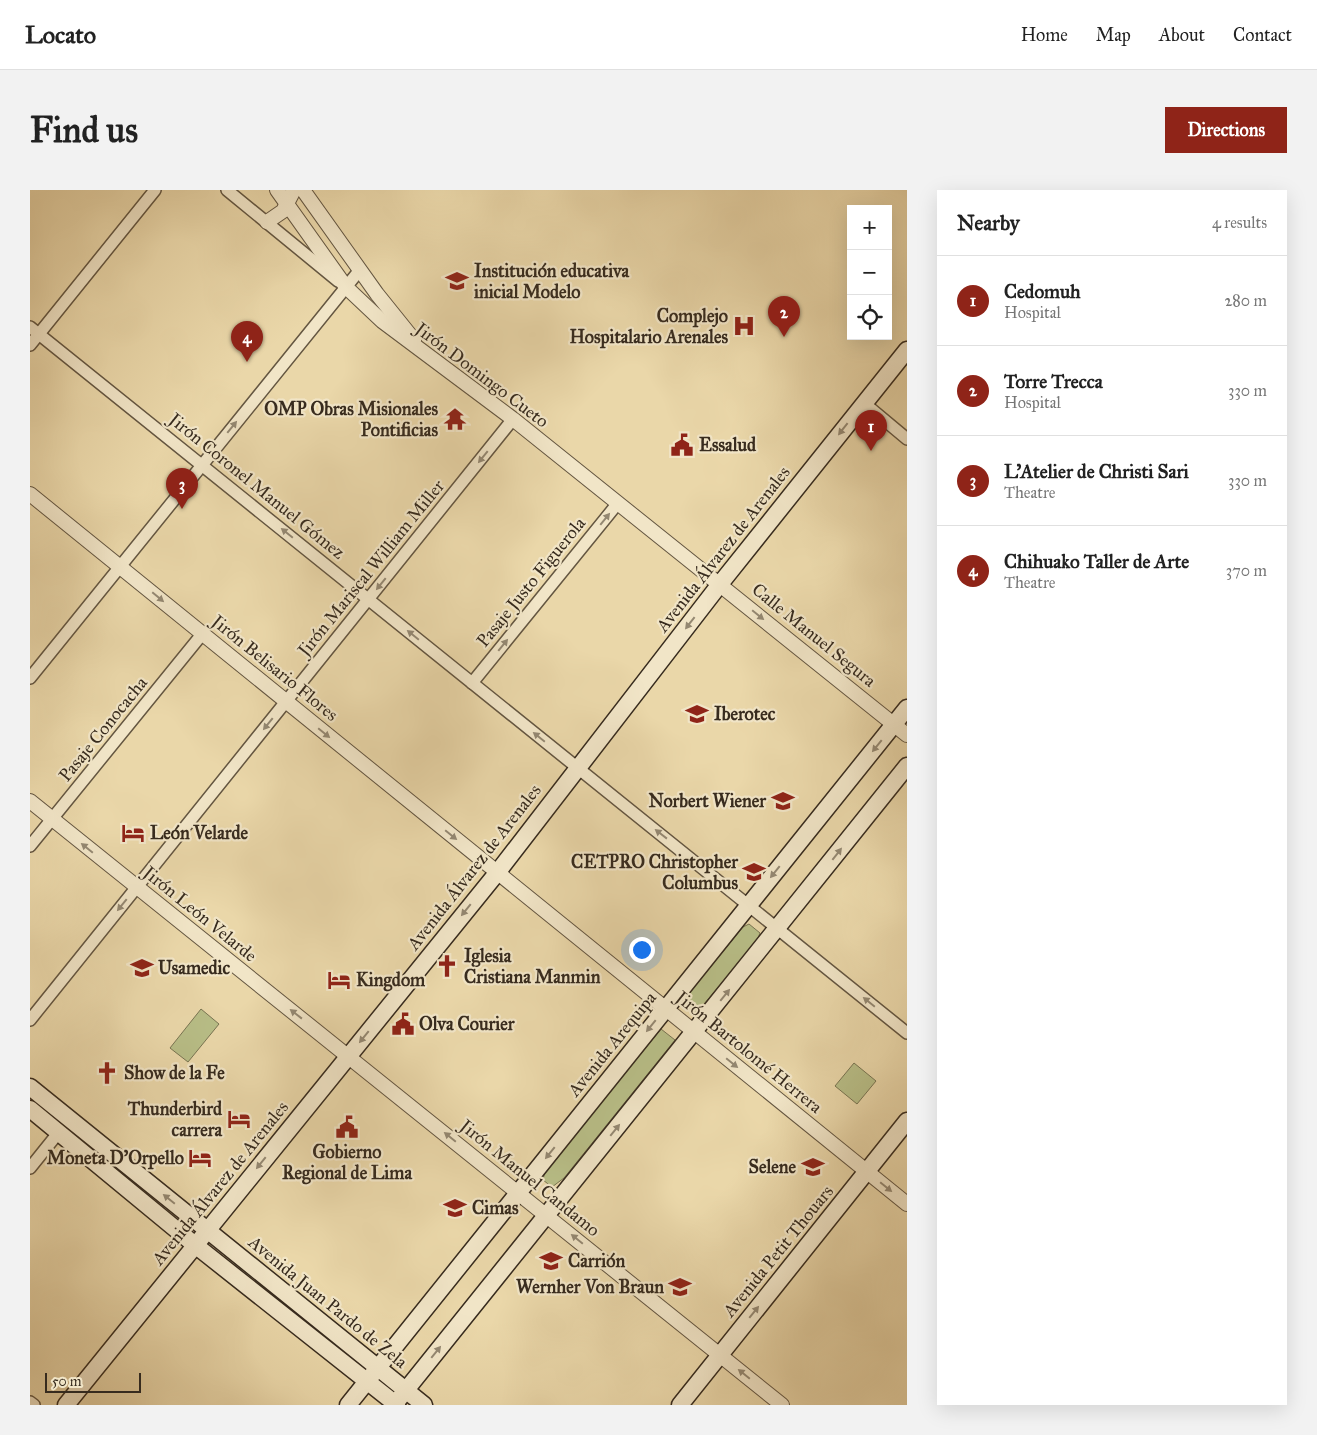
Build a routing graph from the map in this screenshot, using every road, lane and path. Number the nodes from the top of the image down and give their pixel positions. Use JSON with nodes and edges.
{"nodes":[{"id":1,"x":155,"y":190,"type":"edge"},
{"id":2,"x":227,"y":190,"type":"edge"},
{"id":3,"x":277,"y":190,"type":"edge"},
{"id":4,"x":294,"y":190,"type":"edge"},
{"id":5,"x":303,"y":190,"type":"edge"},
{"id":6,"x":287,"y":204,"type":"junction"},
{"id":7,"x":267,"y":222,"type":"junction"},
{"id":8,"x":359,"y":271,"type":"junction"},
{"id":9,"x":346,"y":287,"type":"junction"},
{"id":10,"x":34,"y":331,"type":"edge"},
{"id":11,"x":30,"y":345,"type":"edge"},
{"id":12,"x":907,"y":350,"type":"edge"},
{"id":13,"x":428,"y":355,"type":"junction"},
{"id":14,"x":864,"y":403,"type":"junction"},
{"id":15,"x":513,"y":419,"type":"junction"},
{"id":16,"x":907,"y":439,"type":"edge"},
{"id":17,"x":202,"y":465,"type":"junction"},
{"id":18,"x":30,"y":494,"type":"edge"},
{"id":19,"x":618,"y":503,"type":"junction"},
{"id":20,"x":121,"y":565,"type":"junction"},
{"id":21,"x":720,"y":584,"type":"junction"},
{"id":22,"x":368,"y":599,"type":"junction"},
{"id":23,"x":202,"y":633,"type":"junction"},
{"id":24,"x":30,"y":678,"type":"edge"},
{"id":25,"x":472,"y":683,"type":"junction"},
{"id":26,"x":286,"y":702,"type":"junction"},
{"id":27,"x":907,"y":708,"type":"edge"},
{"id":28,"x":894,"y":724,"type":"junction"},
{"id":29,"x":907,"y":735,"type":"edge"},
{"id":30,"x":907,"y":766,"type":"edge"},
{"id":31,"x":577,"y":768,"type":"junction"},
{"id":32,"x":30,"y":801,"type":"edge"},
{"id":33,"x":52,"y":819,"type":"junction"},
{"id":34,"x":30,"y":846,"type":"edge"},
{"id":35,"x":497,"y":873,"type":"junction"},
{"id":36,"x":136,"y":888,"type":"junction"},
{"id":37,"x":749,"y":905,"type":"junction"},
{"id":38,"x":778,"y":928,"type":"junction"},
{"id":39,"x":665,"y":1009,"type":"junction"},
{"id":40,"x":30,"y":1020,"type":"edge"},
{"id":41,"x":694,"y":1033,"type":"junction"},
{"id":42,"x":907,"y":1033,"type":"edge"},
{"id":43,"x":349,"y":1055,"type":"junction"},
{"id":44,"x":30,"y":1087,"type":"edge"},
{"id":45,"x":30,"y":1109,"type":"edge"},
{"id":46,"x":907,"y":1121,"type":"edge"},
{"id":47,"x":59,"y":1132,"type":"junction"},
{"id":48,"x":30,"y":1168,"type":"edge"},
{"id":49,"x":867,"y":1172,"type":"junction"},
{"id":50,"x":518,"y":1192,"type":"junction"},
{"id":51,"x":907,"y":1204,"type":"edge"},
{"id":52,"x":547,"y":1215,"type":"junction"},
{"id":53,"x":207,"y":1229,"type":"junction"},
{"id":54,"x":195,"y":1245,"type":"junction"},
{"id":55,"x":720,"y":1355,"type":"junction"},
{"id":56,"x":378,"y":1368,"type":"junction"},
{"id":57,"x":367,"y":1381,"type":"junction"},
{"id":58,"x":406,"y":1390,"type":"junction"},
{"id":59,"x":30,"y":1402,"type":"edge"},
{"id":60,"x":34,"y":1405,"type":"edge"},
{"id":61,"x":66,"y":1405,"type":"edge"},
{"id":62,"x":348,"y":1405,"type":"edge"},
{"id":63,"x":395,"y":1405,"type":"edge"},
{"id":64,"x":424,"y":1405,"type":"edge"},
{"id":65,"x":680,"y":1405,"type":"edge"},
{"id":66,"x":782,"y":1405,"type":"edge"}],
"edges":[{"from":1,"to":10,"type":"street"},
{"from":2,"to":7,"type":"street","name":"Jirón Domingo Cueto"},
{"from":3,"to":6,"type":"street"},
{"from":4,"to":6,"type":"street"},
{"from":5,"to":8,"type":"street"},
{"from":6,"to":7,"type":"street"},
{"from":6,"to":9,"type":"street"},
{"from":7,"to":9,"type":"street","name":"Jirón Domingo Cueto"},
{"from":8,"to":9,"type":"street"},
{"from":8,"to":13,"type":"street"},
{"from":9,"to":13,"type":"street","name":"Jirón Domingo Cueto"},
{"from":17,"to":9,"type":"street","one_way":true},
{"from":10,"to":11,"type":"street"},
{"from":10,"to":17,"type":"street","name":"Jirón Coronel Manuel Gómez"},
{"from":12,"to":14,"type":"main road","name":"Avenida Álvarez de Arenales"},
{"from":13,"to":15,"type":"street","name":"Jirón Domingo Cueto"},
{"from":14,"to":16,"type":"street"},
{"from":14,"to":21,"type":"main road","name":"Avenida Álvarez de Arenales","one_way":true},
{"from":15,"to":19,"type":"street","name":"Jirón Domingo Cueto"},
{"from":15,"to":22,"type":"street","name":"Jirón Mariscal William Miller","one_way":true},
{"from":17,"to":20,"type":"street"},
{"from":22,"to":17,"type":"street","name":"Jirón Coronel Manuel Gómez","one_way":true},
{"from":18,"to":20,"type":"street","name":"Jirón Belisario Flores"},
{"from":19,"to":21,"type":"street","name":"Jirón Domingo Cueto"},
{"from":25,"to":19,"type":"street","name":"Pasaje Justo Figuerola","one_way":true},
{"from":20,"to":23,"type":"street","name":"Jirón Belisario Flores","one_way":true},
{"from":20,"to":24,"type":"street"},
{"from":21,"to":28,"type":"street","name":"Calle Manuel Segura","one_way":true},
{"from":21,"to":31,"type":"main road","name":"Avenida Álvarez de Arenales","one_way":true},
{"from":25,"to":22,"type":"street","name":"Jirón Coronel Manuel Gómez","one_way":true},
{"from":22,"to":26,"type":"street","name":"Jirón Mariscal William Miller"},
{"from":23,"to":26,"type":"street","name":"Jirón Belisario Flores"},
{"from":23,"to":33,"type":"street","name":"Pasaje Conocacha"},
{"from":31,"to":25,"type":"street","name":"Jirón Coronel Manuel Gómez","one_way":true},
{"from":26,"to":35,"type":"street","name":"Jirón Belisario Flores","one_way":true},
{"from":26,"to":36,"type":"street","name":"Jirón Mariscal William Miller","one_way":true},
{"from":27,"to":28,"type":"main road","name":"Avenida Arequipa"},
{"from":28,"to":29,"type":"street","name":"Calle Manuel Segura"},
{"from":28,"to":37,"type":"main road","name":"Avenida Arequipa","one_way":true},
{"from":38,"to":30,"type":"main road","one_way":true},
{"from":31,"to":35,"type":"main road","name":"Avenida Álvarez de Arenales"},
{"from":37,"to":31,"type":"street","name":"Jirón Coronel Manuel Gómez","one_way":true},
{"from":32,"to":33,"type":"street","name":"Jirón León Velarde"},
{"from":33,"to":34,"type":"street","name":"Pasaje Conocacha"},
{"from":36,"to":33,"type":"street","name":"Jirón León Velarde","one_way":true},
{"from":35,"to":39,"type":"street","name":"Jirón Bartolomé Herrera"},
{"from":35,"to":43,"type":"main road","name":"Avenida Álvarez de Arenales","one_way":true},
{"from":36,"to":40,"type":"street","name":"Jirón Mariscal William Miller","one_way":true},
{"from":43,"to":36,"type":"street","name":"Jirón León Velarde","one_way":true},
{"from":37,"to":38,"type":"street","name":"Jirón Coronel Manuel Gómez"},
{"from":37,"to":39,"type":"main road","name":"Avenida Arequipa"},
{"from":41,"to":38,"type":"main road","one_way":true},
{"from":42,"to":38,"type":"street","name":"Jirón Coronel Manuel Gómez","one_way":true},
{"from":39,"to":41,"type":"street","name":"Jirón Bartolomé Herrera"},
{"from":39,"to":50,"type":"main road","name":"Avenida Arequipa","one_way":true},
{"from":41,"to":49,"type":"street","name":"Jirón Bartolomé Herrera","one_way":true},
{"from":52,"to":41,"type":"main road","one_way":true},
{"from":50,"to":43,"type":"street","name":"Jirón Manuel Candamo","one_way":true},
{"from":43,"to":53,"type":"main road","name":"Avenida Álvarez de Arenales","one_way":true},
{"from":53,"to":44,"type":"main road","name":"Avenida Juan Pardo de Zela","one_way":true},
{"from":45,"to":47,"type":"main road","name":"Avenida Juan Pardo de Zela"},
{"from":46,"to":49,"type":"main road","name":"Avenida Petit Thouars"},
{"from":47,"to":48,"type":"street"},
{"from":47,"to":54,"type":"main road","name":"Avenida Juan Pardo de Zela"},
{"from":49,"to":51,"type":"street","name":"Jirón Bartolomé Herrera","one_way":true},
{"from":55,"to":49,"type":"main road","name":"Avenida Petit Thouars","one_way":true},
{"from":50,"to":52,"type":"street","name":"Jirón Manuel Candamo"},
{"from":50,"to":56,"type":"main road","name":"Avenida Arequipa"},
{"from":55,"to":52,"type":"street","name":"Jirón Manuel Candamo","one_way":true},
{"from":58,"to":52,"type":"main road","one_way":true},
{"from":53,"to":54,"type":"main road","name":"Avenida Álvarez de Arenales"},
{"from":53,"to":56,"type":"main road","name":"Avenida Juan Pardo de Zela"},
{"from":54,"to":57,"type":"main road","name":"Avenida Juan Pardo de Zela"},
{"from":54,"to":61,"type":"main road","name":"Avenida Álvarez de Arenales"},
{"from":55,"to":65,"type":"main road","name":"Avenida Petit Thouars"},
{"from":66,"to":55,"type":"street","name":"Jirón Manuel Candamo","one_way":true},
{"from":56,"to":57,"type":"main road","name":"Avenida Arequipa"},
{"from":56,"to":58,"type":"main road","name":"Avenida Juan Pardo de Zela"},
{"from":57,"to":62,"type":"main road","name":"Avenida Arequipa"},
{"from":57,"to":63,"type":"main road","name":"Avenida Juan Pardo de Zela"},
{"from":58,"to":63,"type":"main road"},
{"from":58,"to":64,"type":"main road","name":"Avenida Juan Pardo de Zela"},
{"from":59,"to":60,"type":"street"}]}
